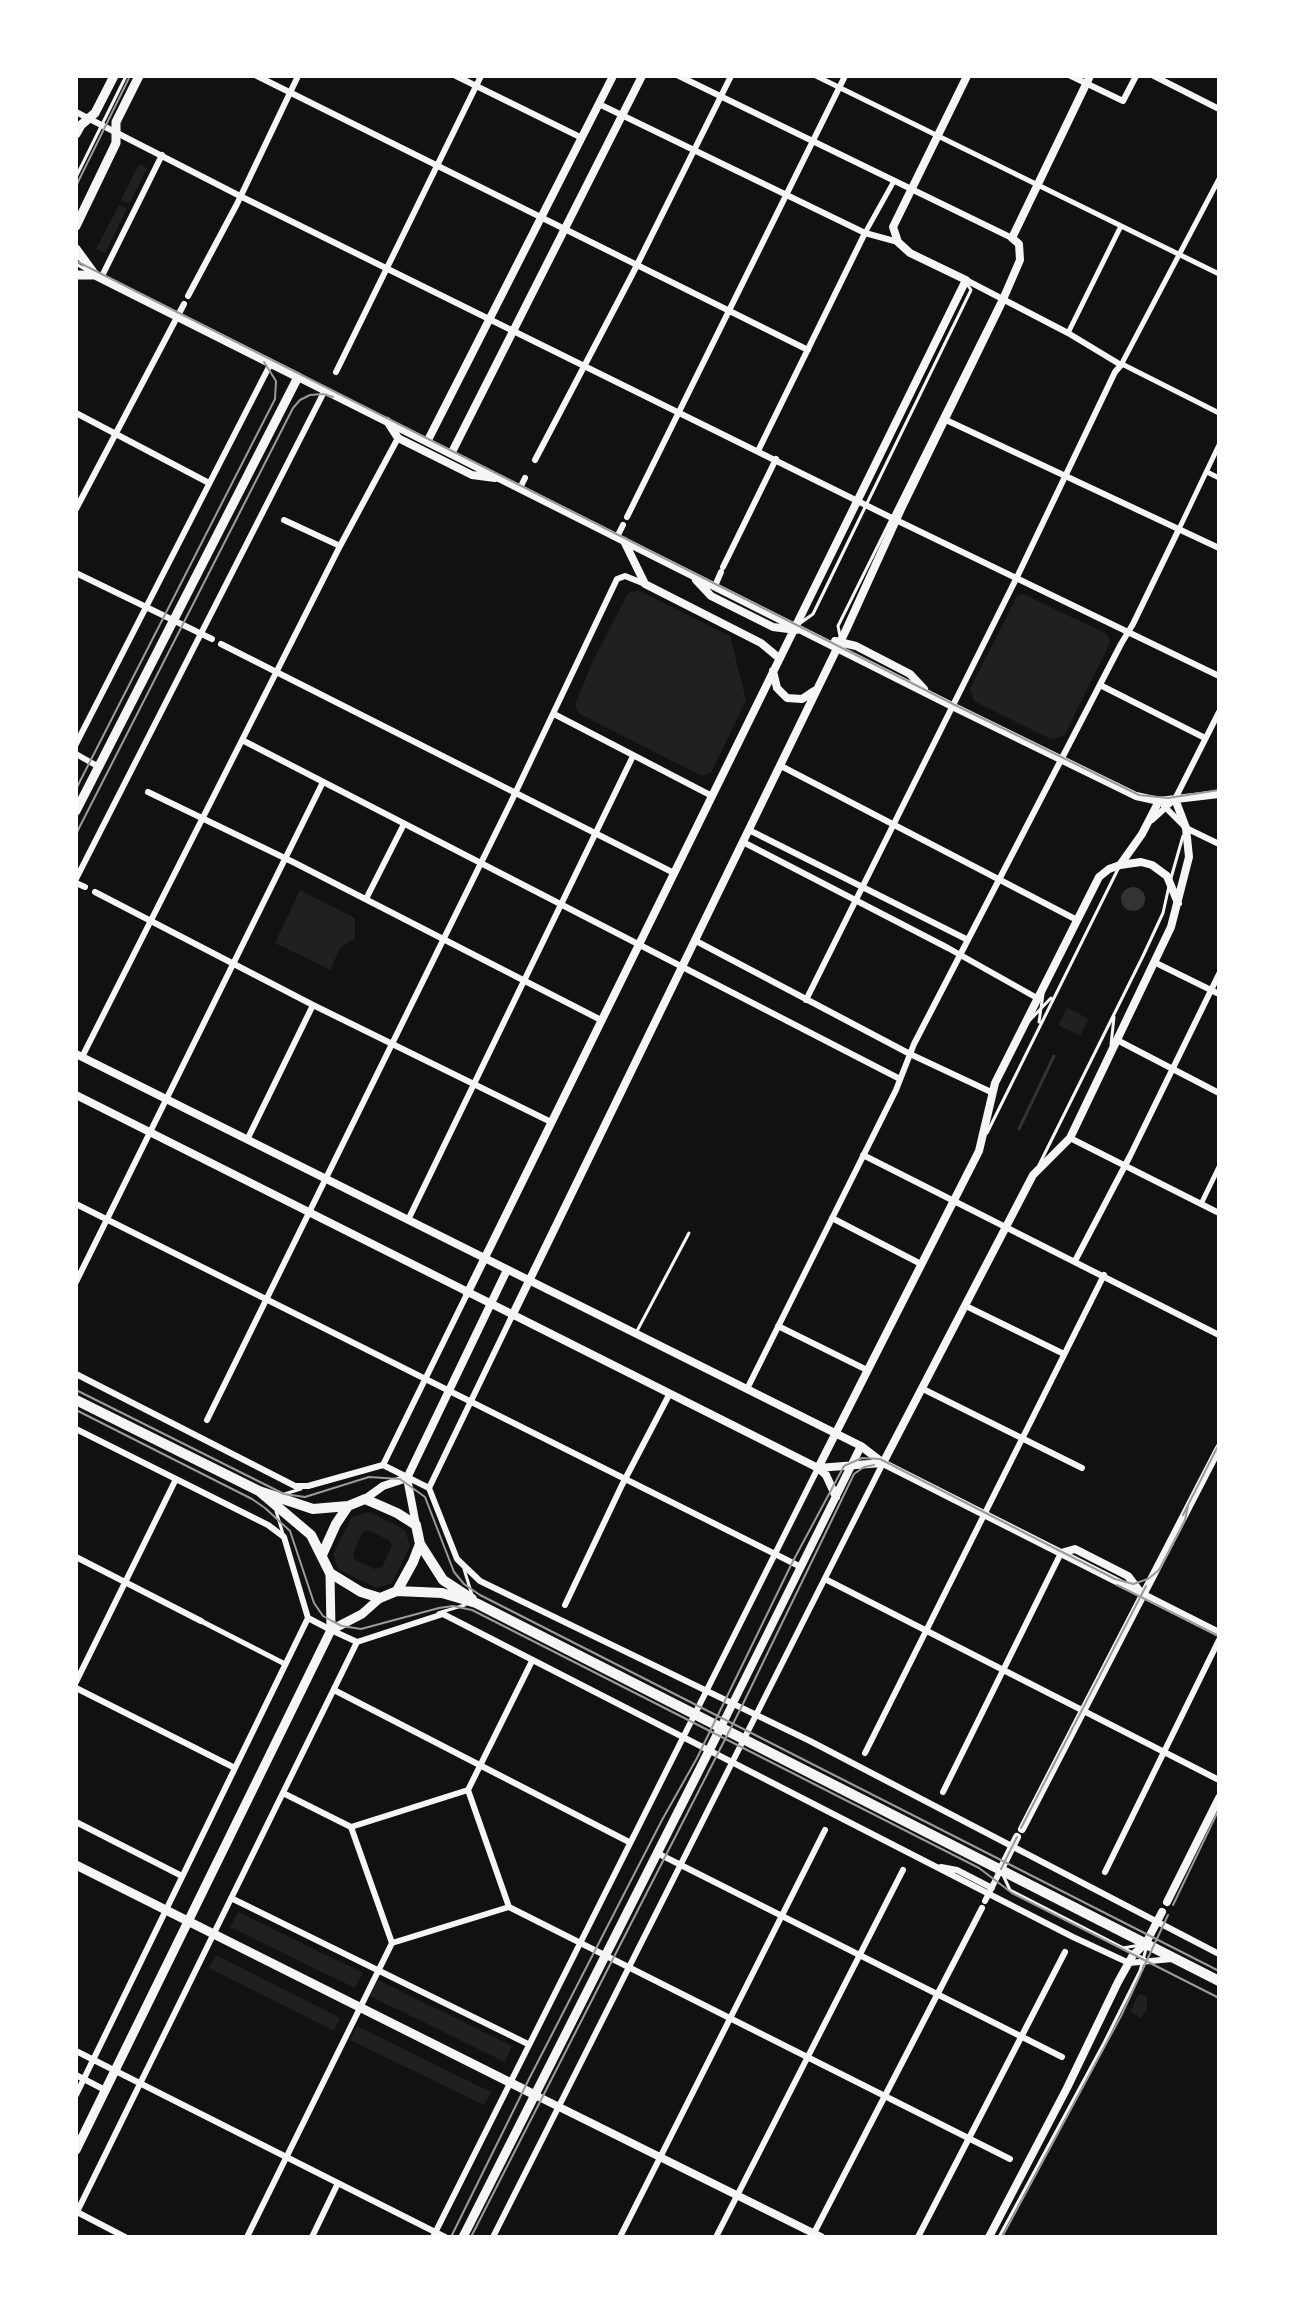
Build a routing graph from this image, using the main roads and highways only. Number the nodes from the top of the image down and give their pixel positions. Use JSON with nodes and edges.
{"nodes":[{"id":1,"x":114,"y":76,"type":"edge"},
{"id":2,"x":139,"y":76,"type":"edge"},
{"id":3,"x":76,"y":134,"type":"edge"},
{"id":4,"x":76,"y":226,"type":"edge"},
{"id":5,"x":76,"y":249,"type":"edge"},
{"id":6,"x":76,"y":275,"type":"edge"},
{"id":7,"x":98,"y":276,"type":"junction"},
{"id":8,"x":76,"y":811,"type":"edge"},
{"id":9,"x":76,"y":1400,"type":"edge"},
{"id":10,"x":275,"y":1500,"type":"junction"},
{"id":11,"x":348,"y":1506,"type":"junction"},
{"id":12,"x":420,"y":1544,"type":"junction"},
{"id":13,"x":322,"y":1555,"type":"junction"},
{"id":14,"x":330,"y":1573,"type":"junction"},
{"id":15,"x":397,"y":1591,"type":"junction"},
{"id":16,"x":380,"y":1598,"type":"junction"},
{"id":17,"x":476,"y":1603,"type":"junction"},
{"id":18,"x":331,"y":1630,"type":"junction"},
{"id":19,"x":721,"y":1727,"type":"junction"},
{"id":20,"x":76,"y":1865,"type":"edge"},
{"id":21,"x":188,"y":1921,"type":"junction"},
{"id":22,"x":1219,"y":1981,"type":"edge"},
{"id":23,"x":533,"y":2094,"type":"junction"},
{"id":24,"x":76,"y":2150,"type":"edge"},
{"id":25,"x":463,"y":2237,"type":"edge"}],
"edges":[{"from":1,"to":3,"type":"main road"},
{"from":2,"to":4,"type":"main road"},
{"from":5,"to":7,"type":"main road"},
{"from":6,"to":7,"type":"main road"},
{"from":7,"to":8,"type":"main road"},
{"from":9,"to":10,"type":"main road"},
{"from":10,"to":11,"type":"main road"},
{"from":10,"to":13,"type":"main road"},
{"from":11,"to":12,"type":"main road"},
{"from":11,"to":13,"type":"main road"},
{"from":12,"to":15,"type":"main road"},
{"from":12,"to":17,"type":"main road"},
{"from":13,"to":14,"type":"main road"},
{"from":14,"to":16,"type":"main road"},
{"from":14,"to":18,"type":"main road"},
{"from":15,"to":16,"type":"main road"},
{"from":15,"to":17,"type":"main road"},
{"from":16,"to":18,"type":"main road"},
{"from":17,"to":19,"type":"main road"},
{"from":18,"to":21,"type":"main road"},
{"from":19,"to":22,"type":"main road"},
{"from":19,"to":23,"type":"main road"},
{"from":20,"to":21,"type":"main road"},
{"from":21,"to":23,"type":"main road"},
{"from":21,"to":24,"type":"main road"},
{"from":23,"to":25,"type":"main road"}]}
